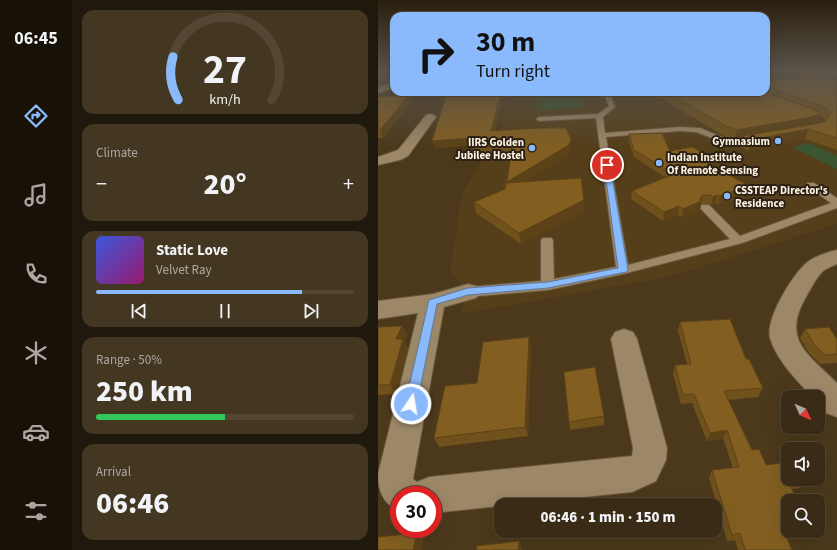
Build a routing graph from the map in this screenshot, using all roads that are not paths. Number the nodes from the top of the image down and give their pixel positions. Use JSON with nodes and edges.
{"nodes":[{"id":1,"x":608,"y":96,"type":"edge"},
{"id":2,"x":600,"y":116,"type":"junction"},
{"id":3,"x":430,"y":117,"type":"dead end"},
{"id":4,"x":539,"y":119,"type":"dead end"},
{"id":5,"x":602,"y":135,"type":"junction"},
{"id":6,"x":770,"y":137,"type":"edge"},
{"id":7,"x":378,"y":161,"type":"edge"},
{"id":8,"x":811,"y":184,"type":"dead end"},
{"id":9,"x":837,"y":203,"type":"edge"},
{"id":10,"x":705,"y":207,"type":"edge"},
{"id":11,"x":547,"y":240,"type":"dead end"},
{"id":12,"x":738,"y":240,"type":"junction"},
{"id":13,"x":837,"y":256,"type":"edge"},
{"id":14,"x":623,"y":270,"type":"junction"},
{"id":15,"x":548,"y":285,"type":"junction"},
{"id":16,"x":468,"y":292,"type":"joint"},
{"id":17,"x":433,"y":302,"type":"junction"},
{"id":18,"x":378,"y":310,"type":"edge"},
{"id":19,"x":624,"y":339,"type":"dead end"},
{"id":20,"x":837,"y":403,"type":"edge"},
{"id":21,"x":397,"y":486,"type":"edge"},
{"id":22,"x":442,"y":494,"type":"edge"}],
"edges":[{"from":1,"to":2,"type":"lane"},
{"from":2,"to":4,"type":"lane"},
{"from":2,"to":5,"type":"lane"},
{"from":3,"to":7,"type":"street"},
{"from":5,"to":6,"type":"lane"},
{"from":5,"to":14,"type":"lane"},
{"from":8,"to":9,"type":"lane"},
{"from":9,"to":12,"type":"lane"},
{"from":10,"to":12,"type":"lane"},
{"from":11,"to":15,"type":"lane"},
{"from":12,"to":14,"type":"lane"},
{"from":13,"to":20,"type":"street"},
{"from":14,"to":15,"type":"lane"},
{"from":15,"to":16,"type":"lane"},
{"from":16,"to":17,"type":"street"},
{"from":17,"to":18,"type":"street"},
{"from":17,"to":21,"type":"street"},
{"from":19,"to":22,"type":"street"}]}
